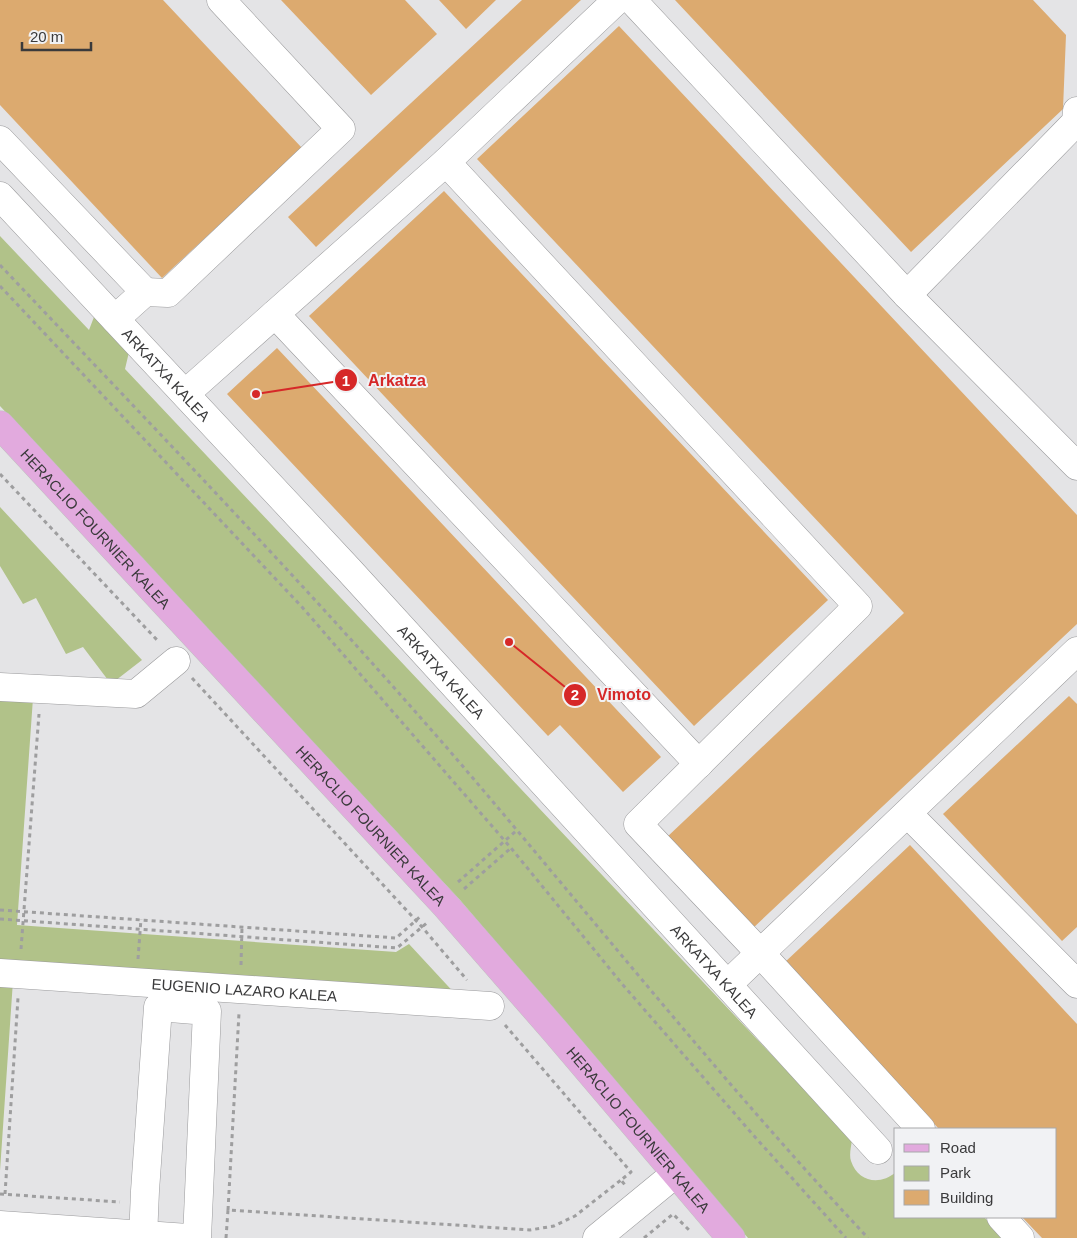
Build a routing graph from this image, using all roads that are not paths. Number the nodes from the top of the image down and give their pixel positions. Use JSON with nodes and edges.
{"nodes":[{"id":1,"x":221,"y":0,"type":"edge"},
{"id":2,"x":617,"y":0,"type":"edge"},
{"id":3,"x":632,"y":0,"type":"edge"},
{"id":4,"x":1077,"y":112,"type":"edge"},
{"id":5,"x":0,"y":140,"type":"edge"},
{"id":6,"x":446,"y":162,"type":"junction"},
{"id":7,"x":0,"y":196,"type":"edge"},
{"id":8,"x":145,"y":292,"type":"junction"},
{"id":9,"x":907,"y":295,"type":"junction"},
{"id":10,"x":275,"y":314,"type":"junction"},
{"id":11,"x":116,"y":319,"type":"junction"},
{"id":12,"x":186,"y":393,"type":"junction"},
{"id":13,"x":0,"y":425,"type":"edge"},
{"id":14,"x":1077,"y":466,"type":"edge"},
{"id":15,"x":1077,"y":651,"type":"edge"},
{"id":16,"x":176,"y":661,"type":"road end"},
{"id":17,"x":0,"y":687,"type":"edge"},
{"id":18,"x":699,"y":764,"type":"junction"},
{"id":19,"x":908,"y":814,"type":"junction"},
{"id":20,"x":638,"y":824,"type":"junction"},
{"id":21,"x":606,"y":852,"type":"junction"},
{"id":22,"x":761,"y":954,"type":"junction"},
{"id":23,"x":10,"y":974,"type":"edge"},
{"id":24,"x":728,"y":984,"type":"junction"},
{"id":25,"x":1077,"y":984,"type":"edge"},
{"id":26,"x":490,"y":1006,"type":"road end"},
{"id":27,"x":920,"y":1128,"type":"edge"},
{"id":28,"x":878,"y":1150,"type":"dead end"},
{"id":29,"x":676,"y":1174,"type":"junction"},
{"id":30,"x":1002,"y":1218,"type":"edge"},
{"id":31,"x":0,"y":1225,"type":"edge"},
{"id":32,"x":143,"y":1236,"type":"edge"},
{"id":33,"x":188,"y":1238,"type":"edge"},
{"id":34,"x":197,"y":1238,"type":"edge"},
{"id":35,"x":597,"y":1238,"type":"edge"},
{"id":36,"x":731,"y":1238,"type":"edge"},
{"id":37,"x":1020,"y":1238,"type":"edge"}],
"edges":[{"from":1,"to":8,"type":"street"},
{"from":2,"to":6,"type":"street"},
{"from":3,"to":9,"type":"street"},
{"from":4,"to":9,"type":"street"},
{"from":5,"to":8,"type":"street"},
{"from":6,"to":10,"type":"street"},
{"from":6,"to":18,"type":"street"},
{"from":7,"to":11,"type":"street","name":"ARKATXA KALEA"},
{"from":8,"to":11,"type":"street"},
{"from":9,"to":14,"type":"street"},
{"from":10,"to":12,"type":"street"},
{"from":10,"to":18,"type":"street"},
{"from":11,"to":12,"type":"street","name":"ARKATXA KALEA"},
{"from":12,"to":21,"type":"street","name":"ARKATXA KALEA"},
{"from":13,"to":29,"type":"main road","name":"HERACLIO FOURNIER KALEA"},
{"from":15,"to":19,"type":"street"},
{"from":16,"to":17,"type":"street"},
{"from":18,"to":20,"type":"street"},
{"from":19,"to":22,"type":"street"},
{"from":19,"to":25,"type":"street"},
{"from":20,"to":21,"type":"street"},
{"from":20,"to":22,"type":"street"},
{"from":21,"to":24,"type":"street","name":"ARKATXA KALEA"},
{"from":22,"to":24,"type":"street"},
{"from":22,"to":27,"type":"street"},
{"from":23,"to":26,"type":"street","name":"EUGENIO LAZARO KALEA"},
{"from":24,"to":28,"type":"street","name":"ARKATXA KALEA"},
{"from":29,"to":35,"type":"street"},
{"from":29,"to":36,"type":"main road","name":"HERACLIO FOURNIER KALEA"},
{"from":30,"to":37,"type":"street"},
{"from":31,"to":32,"type":"street"},
{"from":32,"to":33,"type":"street"},
{"from":32,"to":34,"type":"street"}]}
